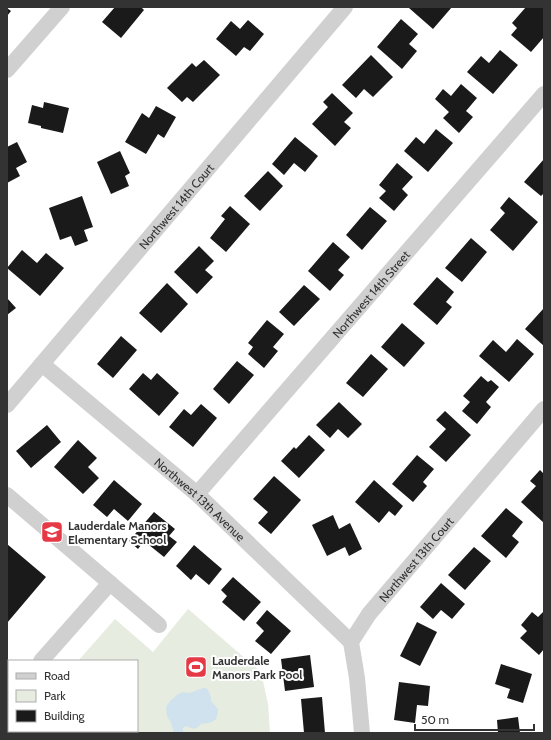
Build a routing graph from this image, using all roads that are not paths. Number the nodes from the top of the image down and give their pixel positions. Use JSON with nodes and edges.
{"nodes":[{"id":1,"x":62,"y":7,"type":"edge"},
{"id":2,"x":345,"y":7,"type":"edge"},
{"id":3,"x":7,"y":70,"type":"edge"},
{"id":4,"x":544,"y":94,"type":"edge"},
{"id":5,"x":42,"y":364,"type":"junction"},
{"id":6,"x":7,"y":405,"type":"edge"},
{"id":7,"x":544,"y":409,"type":"edge"},
{"id":8,"x":197,"y":494,"type":"junction"},
{"id":9,"x":7,"y":496,"type":"edge"},
{"id":10,"x":110,"y":583,"type":"junction"},
{"id":11,"x":159,"y":625,"type":"dead end"},
{"id":12,"x":352,"y":642,"type":"junction"},
{"id":13,"x":42,"y":660,"type":"edge"},
{"id":14,"x":362,"y":733,"type":"edge"}],
"edges":[{"from":1,"to":3,"type":"street"},
{"from":2,"to":5,"type":"street","name":"Northwest 14th Court"},
{"from":4,"to":8,"type":"street","name":"Northwest 14th Street"},
{"from":5,"to":6,"type":"street","name":"Northwest 14th Court"},
{"from":5,"to":8,"type":"street","name":"Northwest 13th Avenue"},
{"from":7,"to":12,"type":"street","name":"Northwest 13th Court"},
{"from":8,"to":12,"type":"street","name":"Northwest 13th Avenue"},
{"from":9,"to":10,"type":"street"},
{"from":10,"to":11,"type":"street"},
{"from":10,"to":13,"type":"street"},
{"from":12,"to":14,"type":"street"}]}
